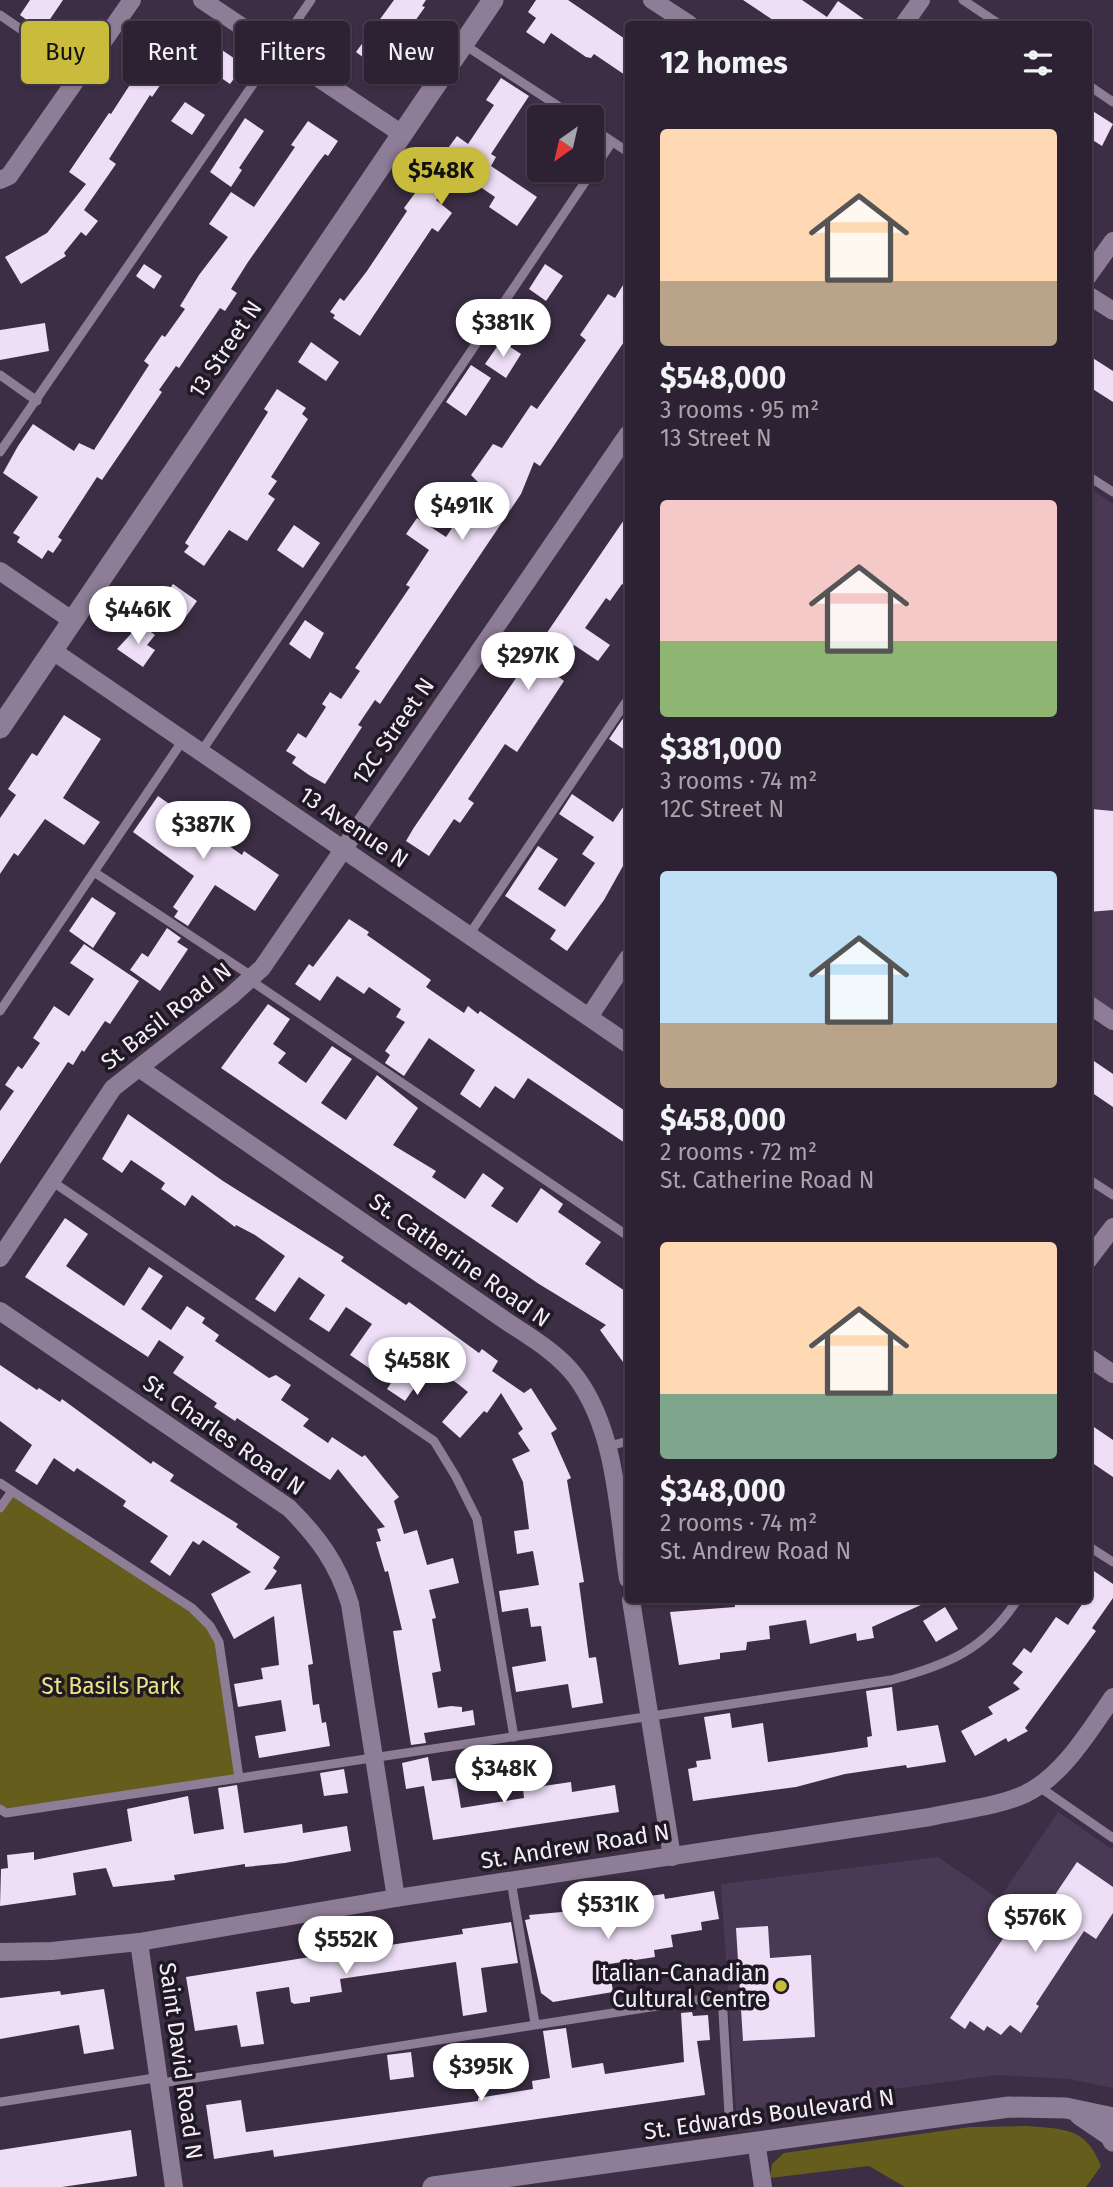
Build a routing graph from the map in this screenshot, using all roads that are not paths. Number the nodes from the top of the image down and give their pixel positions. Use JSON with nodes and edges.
{"nodes":[{"id":1,"x":132,"y":0,"type":"edge"},
{"id":2,"x":202,"y":0,"type":"edge"},
{"id":3,"x":311,"y":0,"type":"edge"},
{"id":4,"x":493,"y":0,"type":"edge"},
{"id":5,"x":652,"y":0,"type":"edge"},
{"id":6,"x":921,"y":0,"type":"edge"},
{"id":7,"x":963,"y":0,"type":"edge"},
{"id":8,"x":0,"y":15,"type":"edge"},
{"id":9,"x":297,"y":21,"type":"edge"},
{"id":10,"x":684,"y":21,"type":"edge"},
{"id":11,"x":906,"y":21,"type":"edge"},
{"id":12,"x":994,"y":21,"type":"edge"},
{"id":13,"x":235,"y":23,"type":"edge"},
{"id":14,"x":21,"y":29,"type":"edge"},
{"id":15,"x":109,"y":33,"type":"edge"},
{"id":16,"x":463,"y":44,"type":"junction"},
{"id":17,"x":73,"y":84,"type":"edge"},
{"id":18,"x":253,"y":84,"type":"edge"},
{"id":19,"x":326,"y":84,"type":"edge"},
{"id":20,"x":1092,"y":88,"type":"edge"},
{"id":21,"x":1113,"y":102,"type":"edge"},
{"id":22,"x":557,"y":105,"type":"edge"},
{"id":23,"x":402,"y":134,"type":"junction"},
{"id":24,"x":604,"y":136,"type":"edge"},
{"id":25,"x":612,"y":142,"type":"junction"},
{"id":26,"x":625,"y":150,"type":"edge"},
{"id":27,"x":0,"y":180,"type":"edge"},
{"id":28,"x":1113,"y":241,"type":"edge"},
{"id":29,"x":1092,"y":270,"type":"edge"},
{"id":30,"x":1092,"y":298,"type":"edge"},
{"id":31,"x":1113,"y":311,"type":"edge"},
{"id":32,"x":0,"y":375,"type":"edge"},
{"id":33,"x":37,"y":401,"type":"junction"},
{"id":34,"x":625,"y":438,"type":"edge"},
{"id":35,"x":0,"y":452,"type":"edge"},
{"id":36,"x":1092,"y":479,"type":"edge"},
{"id":37,"x":1113,"y":492,"type":"edge"},
{"id":38,"x":0,"y":571,"type":"edge"},
{"id":39,"x":73,"y":621,"type":"junction"},
{"id":40,"x":52,"y":651,"type":"junction"},
{"id":41,"x":625,"y":703,"type":"edge"},
{"id":42,"x":0,"y":728,"type":"edge"},
{"id":43,"x":183,"y":740,"type":"junction"},
{"id":44,"x":201,"y":752,"type":"junction"},
{"id":45,"x":342,"y":849,"type":"junction"},
{"id":46,"x":94,"y":872,"type":"junction"},
{"id":47,"x":469,"y":935,"type":"junction"},
{"id":48,"x":625,"y":963,"type":"edge"},
{"id":49,"x":251,"y":979,"type":"junction"},
{"id":50,"x":1092,"y":1007,"type":"edge"},
{"id":51,"x":0,"y":1011,"type":"edge"},
{"id":52,"x":589,"y":1017,"type":"junction"},
{"id":53,"x":1113,"y":1021,"type":"edge"},
{"id":54,"x":625,"y":1042,"type":"edge"},
{"id":55,"x":139,"y":1068,"type":"junction"},
{"id":56,"x":50,"y":1180,"type":"junction"},
{"id":57,"x":1092,"y":1182,"type":"edge"},
{"id":58,"x":1113,"y":1195,"type":"edge"},
{"id":59,"x":1113,"y":1227,"type":"edge"},
{"id":60,"x":625,"y":1234,"type":"edge"},
{"id":61,"x":1092,"y":1255,"type":"edge"},
{"id":62,"x":0,"y":1258,"type":"edge"},
{"id":63,"x":0,"y":1311,"type":"edge"},
{"id":64,"x":1092,"y":1360,"type":"edge"},
{"id":65,"x":1113,"y":1374,"type":"edge"},
{"id":66,"x":625,"y":1442,"type":"edge"},
{"id":67,"x":606,"y":1447,"type":"junction"},
{"id":68,"x":0,"y":1483,"type":"edge"},
{"id":69,"x":12,"y":1491,"type":"junction"},
{"id":70,"x":0,"y":1508,"type":"edge"},
{"id":71,"x":1092,"y":1549,"type":"edge"},
{"id":72,"x":625,"y":1561,"type":"edge"},
{"id":73,"x":1113,"y":1562,"type":"edge"},
{"id":74,"x":631,"y":1603,"type":"edge"},
{"id":75,"x":1015,"y":1603,"type":"edge"},
{"id":76,"x":1113,"y":1697,"type":"edge"},
{"id":77,"x":650,"y":1717,"type":"junction"},
{"id":78,"x":514,"y":1737,"type":"junction"},
{"id":79,"x":375,"y":1757,"type":"junction"},
{"id":80,"x":239,"y":1777,"type":"junction"},
{"id":81,"x":1038,"y":1786,"type":"junction"},
{"id":82,"x":0,"y":1809,"type":"edge"},
{"id":83,"x":1113,"y":1838,"type":"edge"},
{"id":84,"x":672,"y":1857,"type":"junction"},
{"id":85,"x":511,"y":1881,"type":"junction"},
{"id":86,"x":396,"y":1898,"type":"junction"},
{"id":87,"x":139,"y":1942,"type":"junction"},
{"id":88,"x":0,"y":1952,"type":"edge"},
{"id":89,"x":535,"y":2023,"type":"junction"},
{"id":90,"x":161,"y":2080,"type":"junction"},
{"id":91,"x":0,"y":2102,"type":"edge"},
{"id":92,"x":1066,"y":2108,"type":"junction"},
{"id":93,"x":729,"y":2114,"type":"dead end"},
{"id":94,"x":1113,"y":2118,"type":"edge"},
{"id":95,"x":756,"y":2141,"type":"junction"},
{"id":96,"x":1113,"y":2141,"type":"edge"},
{"id":97,"x":174,"y":2187,"type":"edge"},
{"id":98,"x":433,"y":2187,"type":"edge"},
{"id":99,"x":762,"y":2187,"type":"edge"}],
"edges":[{"from":1,"to":15,"type":"street"},
{"from":2,"to":13,"type":"street"},
{"from":3,"to":9,"type":"lane"},
{"from":4,"to":16,"type":"street","name":"13 Street N"},
{"from":5,"to":10,"type":"street"},
{"from":6,"to":11,"type":"street"},
{"from":7,"to":12,"type":"lane"},
{"from":8,"to":14,"type":"lane"},
{"from":16,"to":22,"type":"lane"},
{"from":16,"to":23,"type":"street","name":"13 Street N"},
{"from":17,"to":27,"type":"street"},
{"from":18,"to":33,"type":"lane"},
{"from":19,"to":23,"type":"street"},
{"from":20,"to":21,"type":"lane"},
{"from":23,"to":39,"type":"street","name":"13 Street N"},
{"from":24,"to":25,"type":"lane"},
{"from":25,"to":26,"type":"lane"},
{"from":25,"to":44,"type":"lane"},
{"from":28,"to":29,"type":"street"},
{"from":30,"to":31,"type":"street"},
{"from":32,"to":33,"type":"lane"},
{"from":33,"to":35,"type":"lane"},
{"from":34,"to":45,"type":"street","name":"12C Street N"},
{"from":36,"to":37,"type":"lane"},
{"from":38,"to":39,"type":"street"},
{"from":39,"to":40,"type":"street","name":"13 Street N"},
{"from":40,"to":42,"type":"street","name":"13 Street N"},
{"from":40,"to":43,"type":"street","name":"13 Avenue N"},
{"from":41,"to":47,"type":"lane"},
{"from":43,"to":44,"type":"street","name":"13 Avenue N"},
{"from":43,"to":46,"type":"lane"},
{"from":44,"to":45,"type":"street","name":"13 Avenue N"},
{"from":45,"to":47,"type":"street","name":"13 Avenue N"},
{"from":45,"to":49,"type":"street","name":"St Basil Road N"},
{"from":46,"to":49,"type":"lane"},
{"from":46,"to":51,"type":"lane"},
{"from":47,"to":52,"type":"street","name":"13 Avenue N"},
{"from":48,"to":52,"type":"street"},
{"from":49,"to":55,"type":"street","name":"St Basil Road N"},
{"from":49,"to":60,"type":"lane"},
{"from":50,"to":53,"type":"street"},
{"from":52,"to":54,"type":"street","name":"13 Avenue N"},
{"from":55,"to":56,"type":"street","name":"St Basil Road N"},
{"from":55,"to":67,"type":"street","name":"St. Catherine Road N"},
{"from":56,"to":62,"type":"street","name":"St Basil Road N"},
{"from":56,"to":78,"type":"lane"},
{"from":57,"to":58,"type":"lane"},
{"from":59,"to":61,"type":"street"},
{"from":63,"to":79,"type":"street","name":"St. Charles Road N"},
{"from":64,"to":65,"type":"street"},
{"from":66,"to":67,"type":"lane"},
{"from":67,"to":72,"type":"street","name":"St. Catherine Road N"},
{"from":68,"to":69,"type":"lane"},
{"from":69,"to":70,"type":"lane"},
{"from":69,"to":80,"type":"lane"},
{"from":71,"to":73,"type":"lane"},
{"from":74,"to":77,"type":"street"},
{"from":75,"to":77,"type":"lane"},
{"from":76,"to":81,"type":"street","name":"St. Andrew Road N"},
{"from":77,"to":78,"type":"lane"},
{"from":77,"to":84,"type":"street"},
{"from":78,"to":79,"type":"lane"},
{"from":79,"to":80,"type":"lane"},
{"from":79,"to":86,"type":"street","name":"St. Charles Road N"},
{"from":80,"to":82,"type":"lane"},
{"from":81,"to":83,"type":"lane"},
{"from":81,"to":84,"type":"street","name":"St. Andrew Road N"},
{"from":84,"to":85,"type":"street","name":"St. Andrew Road N"},
{"from":85,"to":86,"type":"street","name":"St. Andrew Road N"},
{"from":85,"to":89,"type":"lane"},
{"from":86,"to":87,"type":"street","name":"St. Andrew Road N"},
{"from":87,"to":88,"type":"street","name":"St. Andrew Road N"},
{"from":87,"to":90,"type":"street","name":"Saint David Road N"},
{"from":89,"to":90,"type":"lane"},
{"from":89,"to":93,"type":"lane"},
{"from":90,"to":91,"type":"lane"},
{"from":90,"to":97,"type":"street","name":"Saint David Road N"},
{"from":92,"to":94,"type":"street","name":"St. Edwards Boulevard N"},
{"from":92,"to":95,"type":"street","name":"St. Edwards Boulevard N"},
{"from":92,"to":96,"type":"street"},
{"from":95,"to":98,"type":"street","name":"St. Edwards Boulevard N"},
{"from":95,"to":99,"type":"street"}]}
